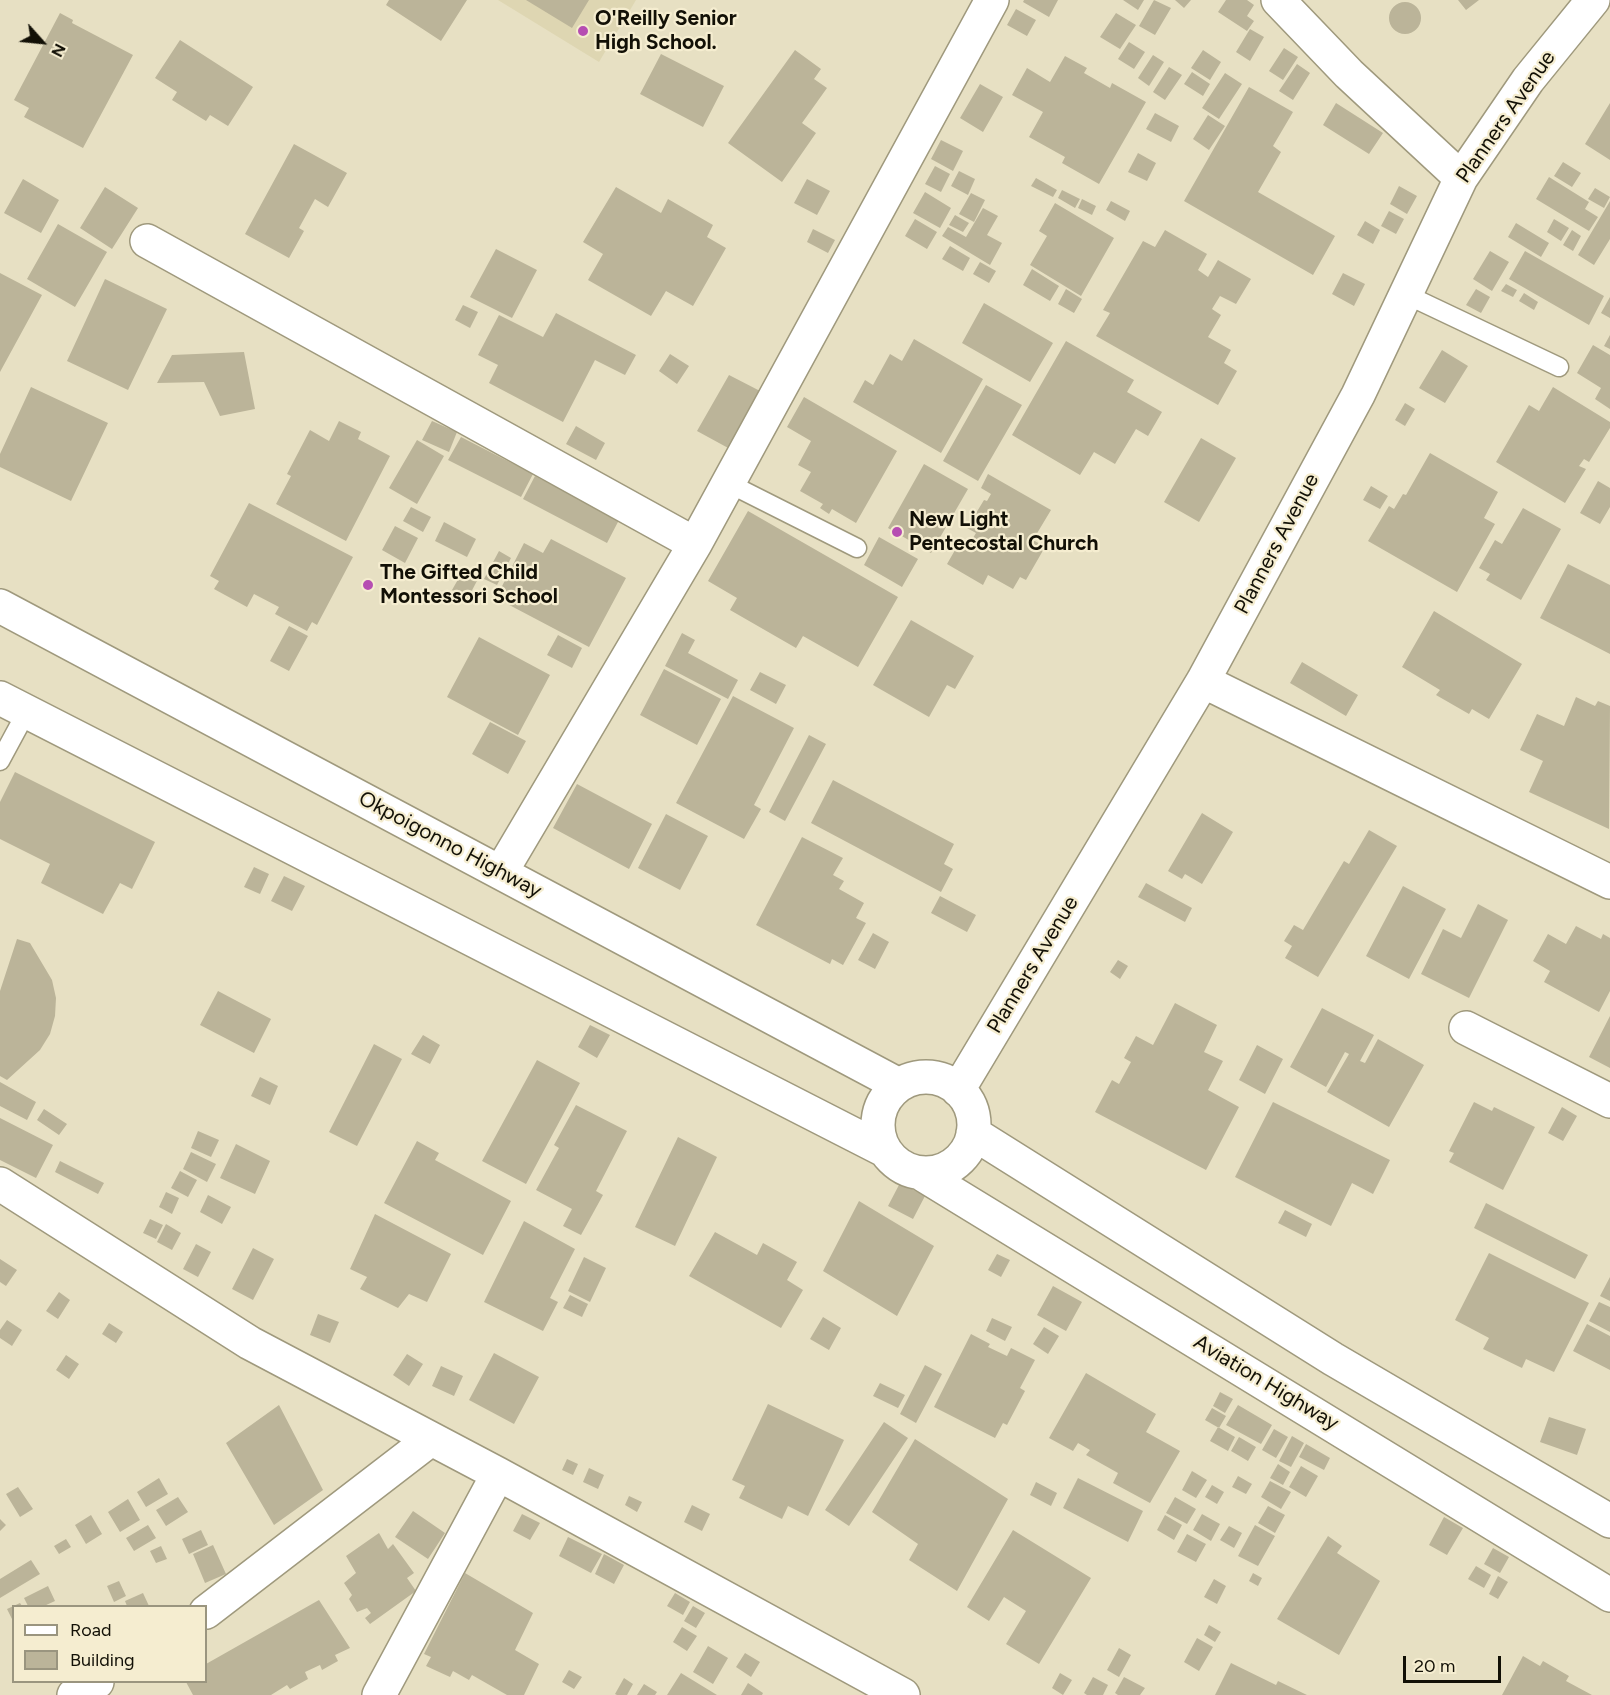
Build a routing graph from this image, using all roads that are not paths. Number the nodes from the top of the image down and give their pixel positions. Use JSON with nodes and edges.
{"nodes":[{"id":1,"x":992,"y":0,"type":"edge"},
{"id":2,"x":1278,"y":0,"type":"edge"},
{"id":3,"x":1593,"y":0,"type":"edge"},
{"id":4,"x":1461,"y":178,"type":"junction"},
{"id":5,"x":147,"y":241,"type":"dead end"},
{"id":6,"x":1405,"y":294,"type":"junction"},
{"id":7,"x":1558,"y":367,"type":"dead end"},
{"id":8,"x":728,"y":483,"type":"junction"},
{"id":9,"x":695,"y":544,"type":"junction"},
{"id":10,"x":857,"y":548,"type":"dead end"},
{"id":11,"x":0,"y":606,"type":"edge"},
{"id":12,"x":1203,"y":681,"type":"junction"},
{"id":13,"x":13,"y":705,"type":"edge"},
{"id":14,"x":0,"y":761,"type":"edge"},
{"id":15,"x":501,"y":872,"type":"junction"},
{"id":16,"x":1610,"y":882,"type":"edge"},
{"id":17,"x":1466,"y":1028,"type":"dead end"},
{"id":18,"x":899,"y":1085,"type":"junction"},
{"id":19,"x":958,"y":1090,"type":"junction"},
{"id":20,"x":1610,"y":1101,"type":"edge"},
{"id":21,"x":973,"y":1133,"type":"junction"},
{"id":22,"x":885,"y":1150,"type":"junction"},
{"id":23,"x":920,"y":1173,"type":"junction"},
{"id":24,"x":0,"y":1184,"type":"edge"},
{"id":25,"x":431,"y":1439,"type":"junction"},
{"id":26,"x":498,"y":1474,"type":"junction"},
{"id":27,"x":1610,"y":1521,"type":"edge"},
{"id":28,"x":1610,"y":1595,"type":"edge"},
{"id":29,"x":207,"y":1611,"type":"edge"},
{"id":30,"x":95,"y":1683,"type":"edge"},
{"id":31,"x":74,"y":1695,"type":"edge"},
{"id":32,"x":379,"y":1695,"type":"edge"},
{"id":33,"x":903,"y":1695,"type":"edge"}],
"edges":[{"from":1,"to":8,"type":"street"},
{"from":2,"to":4,"type":"street"},
{"from":3,"to":4,"type":"street","name":"Planners Avenue"},
{"from":4,"to":6,"type":"street","name":"Planners Avenue"},
{"from":5,"to":9,"type":"street"},
{"from":6,"to":7,"type":"lane"},
{"from":6,"to":12,"type":"street","name":"Planners Avenue"},
{"from":8,"to":9,"type":"street"},
{"from":8,"to":10,"type":"lane"},
{"from":9,"to":15,"type":"street"},
{"from":11,"to":15,"type":"street","name":"Okpoigonno Highway"},
{"from":12,"to":16,"type":"street"},
{"from":12,"to":19,"type":"street","name":"Planners Avenue"},
{"from":13,"to":14,"type":"lane"},
{"from":13,"to":22,"type":"street"},
{"from":15,"to":18,"type":"street","name":"Okpoigonno Highway"},
{"from":17,"to":20,"type":"street"},
{"from":18,"to":19,"type":"street"},
{"from":18,"to":22,"type":"street"},
{"from":19,"to":21,"type":"street"},
{"from":21,"to":23,"type":"street"},
{"from":21,"to":27,"type":"street"},
{"from":22,"to":23,"type":"street"},
{"from":23,"to":28,"type":"street","name":"Aviation Highway"},
{"from":24,"to":25,"type":"street"},
{"from":25,"to":26,"type":"street"},
{"from":25,"to":29,"type":"street"},
{"from":26,"to":32,"type":"street"},
{"from":26,"to":33,"type":"street"},
{"from":30,"to":31,"type":"street"}]}
